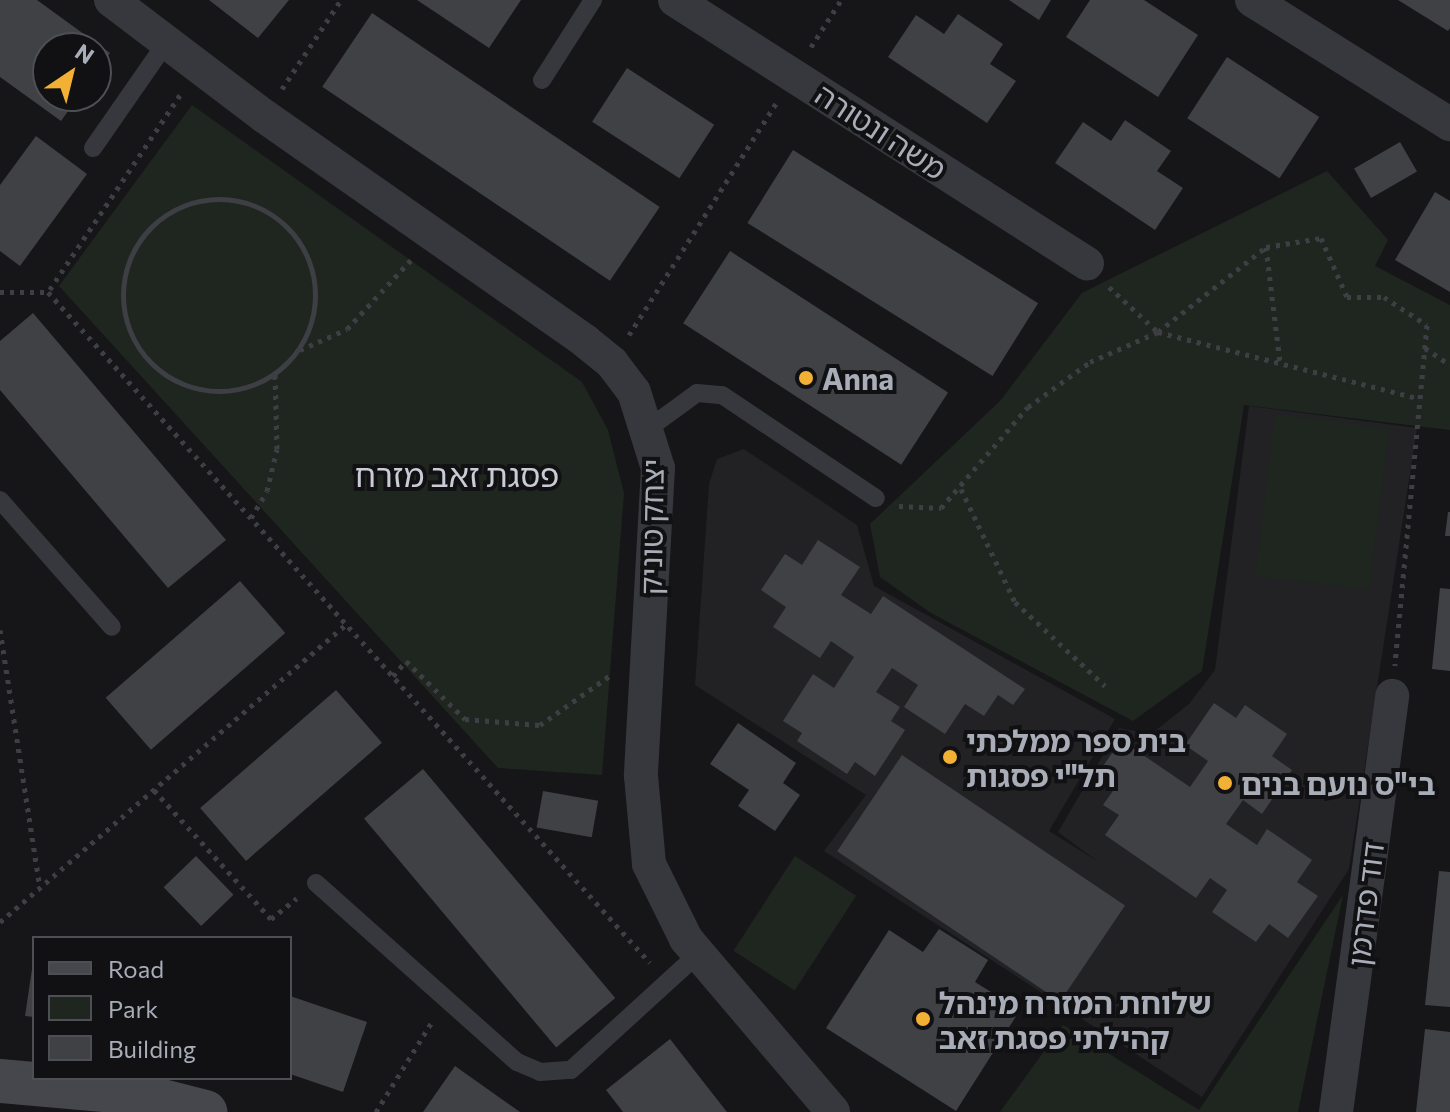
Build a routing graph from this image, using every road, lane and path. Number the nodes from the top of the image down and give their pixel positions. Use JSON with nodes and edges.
{"nodes":[{"id":1,"x":111,"y":0,"type":"edge"},
{"id":2,"x":341,"y":0,"type":"edge"},
{"id":3,"x":593,"y":0,"type":"edge"},
{"id":4,"x":675,"y":0,"type":"edge"},
{"id":5,"x":841,"y":0,"type":"edge"},
{"id":6,"x":1252,"y":0,"type":"edge"},
{"id":7,"x":166,"y":43,"type":"junction"},
{"id":8,"x":199,"y":68,"type":"junction"},
{"id":9,"x":793,"y":76,"type":"junction"},
{"id":10,"x":542,"y":80,"type":"dead end"},
{"id":11,"x":264,"y":116,"type":"junction"},
{"id":12,"x":1450,"y":124,"type":"edge"},
{"id":13,"x":93,"y":148,"type":"dead end"},
{"id":14,"x":433,"y":235,"type":"junction"},
{"id":15,"x":1266,"y":247,"type":"junction"},
{"id":16,"x":1087,"y":263,"type":"joint"},
{"id":17,"x":0,"y":292,"type":"edge"},
{"id":18,"x":48,"y":292,"type":"junction"},
{"id":19,"x":1158,"y":332,"type":"junction"},
{"id":20,"x":1425,"y":348,"type":"junction"},
{"id":21,"x":299,"y":351,"type":"junction"},
{"id":22,"x":612,"y":363,"type":"junction"},
{"id":23,"x":1280,"y":363,"type":"junction"},
{"id":24,"x":1450,"y":365,"type":"edge"},
{"id":25,"x":275,"y":374,"type":"junction"},
{"id":26,"x":1420,"y":399,"type":"junction"},
{"id":27,"x":649,"y":428,"type":"junction"},
{"id":28,"x":961,"y":489,"type":"junction"},
{"id":29,"x":876,"y":498,"type":"joint"},
{"id":30,"x":0,"y":500,"type":"edge"},
{"id":31,"x":251,"y":518,"type":"junction"},
{"id":32,"x":346,"y":624,"type":"junction"},
{"id":33,"x":112,"y":627,"type":"dead end"},
{"id":34,"x":0,"y":630,"type":"edge"},
{"id":35,"x":648,"y":647,"type":"junction"},
{"id":36,"x":392,"y":676,"type":"junction"},
{"id":37,"x":1105,"y":686,"type":"dead end"},
{"id":38,"x":1392,"y":696,"type":"joint"},
{"id":39,"x":154,"y":790,"type":"junction"},
{"id":40,"x":316,"y":883,"type":"joint"},
{"id":41,"x":40,"y":887,"type":"junction"},
{"id":42,"x":0,"y":922,"type":"edge"},
{"id":43,"x":698,"y":954,"type":"junction"},
{"id":44,"x":668,"y":983,"type":"junction"},
{"id":45,"x":446,"y":999,"type":"junction"},
{"id":46,"x":0,"y":1081,"type":"edge"},
{"id":47,"x":205,"y":1112,"type":"edge"},
{"id":48,"x":376,"y":1112,"type":"edge"},
{"id":49,"x":833,"y":1112,"type":"edge"},
{"id":50,"x":1336,"y":1112,"type":"edge"}],
"edges":[{"from":1,"to":7,"type":"street","name":"יצחק טוניק"},
{"from":2,"to":11,"type":"path"},
{"from":3,"to":10,"type":"lane"},
{"from":4,"to":9,"type":"street","name":"משה ונטורה"},
{"from":5,"to":9,"type":"path"},
{"from":6,"to":12,"type":"street"},
{"from":7,"to":8,"type":"street","name":"יצחק טוניק"},
{"from":7,"to":13,"type":"lane"},
{"from":8,"to":11,"type":"street","name":"יצחק טוניק"},
{"from":8,"to":18,"type":"path"},
{"from":9,"to":16,"type":"street","name":"משה ונטורה"},
{"from":9,"to":22,"type":"path"},
{"from":11,"to":14,"type":"street","name":"יצחק טוניק"},
{"from":14,"to":21,"type":"path"},
{"from":14,"to":22,"type":"street","name":"יצחק טוניק"},
{"from":15,"to":19,"type":"path"},
{"from":15,"to":20,"type":"path"},
{"from":15,"to":23,"type":"path"},
{"from":16,"to":19,"type":"path"},
{"from":17,"to":18,"type":"path"},
{"from":18,"to":31,"type":"path"},
{"from":19,"to":23,"type":"path"},
{"from":19,"to":28,"type":"path"},
{"from":20,"to":24,"type":"path"},
{"from":20,"to":26,"type":"path"},
{"from":21,"to":25,"type":"path"},
{"from":21,"to":25,"type":"path"},
{"from":22,"to":27,"type":"street","name":"יצחק טוניק"},
{"from":23,"to":26,"type":"path"},
{"from":25,"to":31,"type":"path"},
{"from":26,"to":38,"type":"path"},
{"from":27,"to":29,"type":"lane"},
{"from":27,"to":35,"type":"street","name":"יצחק טוניק"},
{"from":28,"to":29,"type":"path"},
{"from":28,"to":37,"type":"path"},
{"from":30,"to":33,"type":"lane"},
{"from":31,"to":32,"type":"path"},
{"from":32,"to":36,"type":"path"},
{"from":32,"to":39,"type":"path"},
{"from":34,"to":41,"type":"path"},
{"from":35,"to":36,"type":"path"},
{"from":35,"to":43,"type":"street","name":"יצחק טוניק"},
{"from":36,"to":44,"type":"path"},
{"from":38,"to":50,"type":"street","name":"דוד פדרמן"},
{"from":39,"to":40,"type":"path"},
{"from":39,"to":41,"type":"path"},
{"from":40,"to":45,"type":"lane"},
{"from":41,"to":42,"type":"path"},
{"from":43,"to":44,"type":"lane"},
{"from":43,"to":49,"type":"street","name":"יצחק טוניק"},
{"from":44,"to":45,"type":"lane"},
{"from":45,"to":48,"type":"path"},
{"from":46,"to":47,"type":"street"}]}
